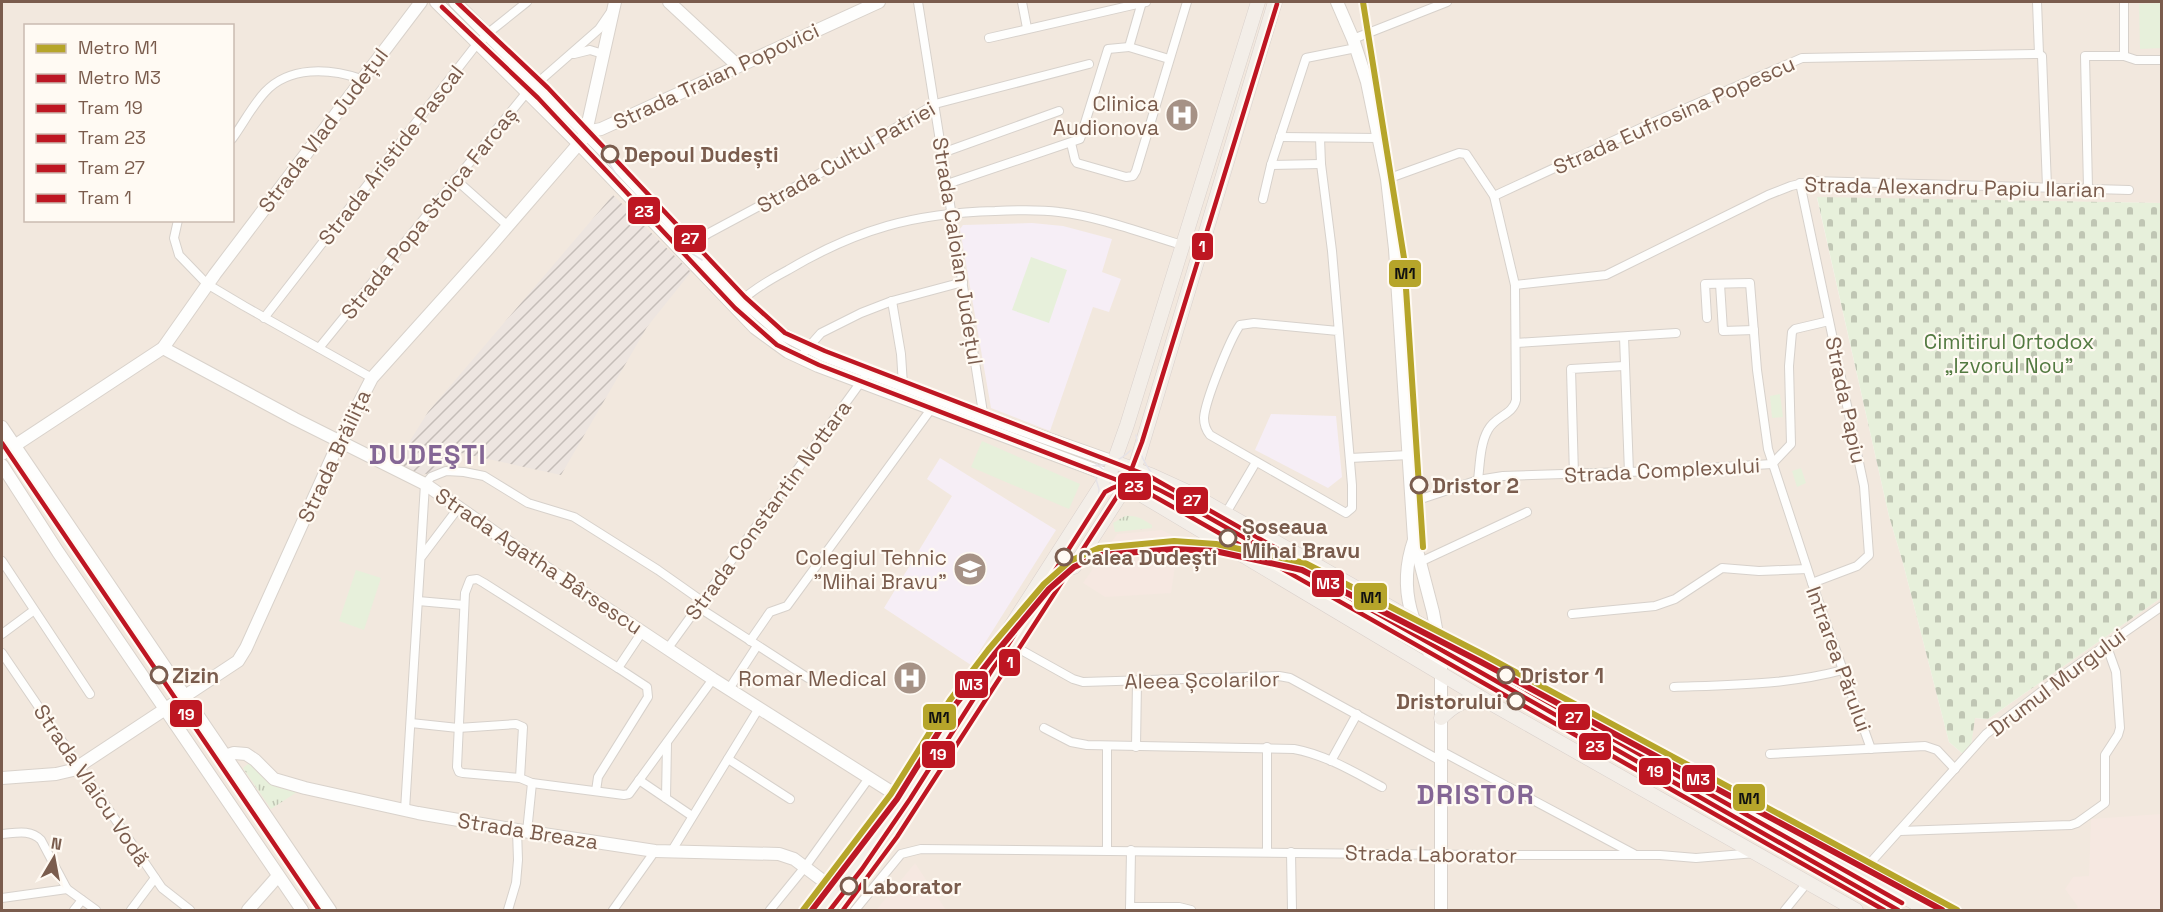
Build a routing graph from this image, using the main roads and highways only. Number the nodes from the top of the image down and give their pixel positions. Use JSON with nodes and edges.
{"nodes":[{"id":1,"x":1258,"y":2,"type":"edge"},
{"id":2,"x":1275,"y":2,"type":"edge"},
{"id":3,"x":1124,"y":431,"type":"junction"},
{"id":4,"x":1144,"y":438,"type":"junction"},
{"id":5,"x":1114,"y":462,"type":"junction"},
{"id":6,"x":1135,"y":468,"type":"junction"},
{"id":7,"x":1107,"y":476,"type":"junction"},
{"id":8,"x":1170,"y":483,"type":"junction"},
{"id":9,"x":1126,"y":486,"type":"junction"},
{"id":10,"x":1090,"y":503,"type":"junction"},
{"id":11,"x":1157,"y":504,"type":"junction"},
{"id":12,"x":1108,"y":514,"type":"junction"},
{"id":13,"x":1074,"y":567,"type":"dead end"},
{"id":14,"x":1485,"y":700,"type":"junction"},
{"id":15,"x":1441,"y":718,"type":"road end"},
{"id":16,"x":818,"y":910,"type":"edge"},
{"id":17,"x":1856,"y":910,"type":"edge"},
{"id":18,"x":1927,"y":910,"type":"edge"}],
"edges":[{"from":1,"to":3,"type":"main road"},
{"from":2,"to":4,"type":"main road"},
{"from":3,"to":4,"type":"main road"},
{"from":3,"to":5,"type":"main road"},
{"from":4,"to":6,"type":"main road"},
{"from":5,"to":6,"type":"main road"},
{"from":5,"to":7,"type":"main road"},
{"from":6,"to":8,"type":"main road"},
{"from":6,"to":9,"type":"main road"},
{"from":7,"to":9,"type":"main road"},
{"from":7,"to":10,"type":"main road"},
{"from":8,"to":11,"type":"main road"},
{"from":8,"to":18,"type":"main road"},
{"from":9,"to":11,"type":"main road"},
{"from":9,"to":12,"type":"main road"},
{"from":10,"to":12,"type":"main road"},
{"from":10,"to":16,"type":"main road"},
{"from":11,"to":14,"type":"main road"},
{"from":12,"to":13,"type":"main road"},
{"from":14,"to":15,"type":"main road"},
{"from":14,"to":17,"type":"main road"}]}
